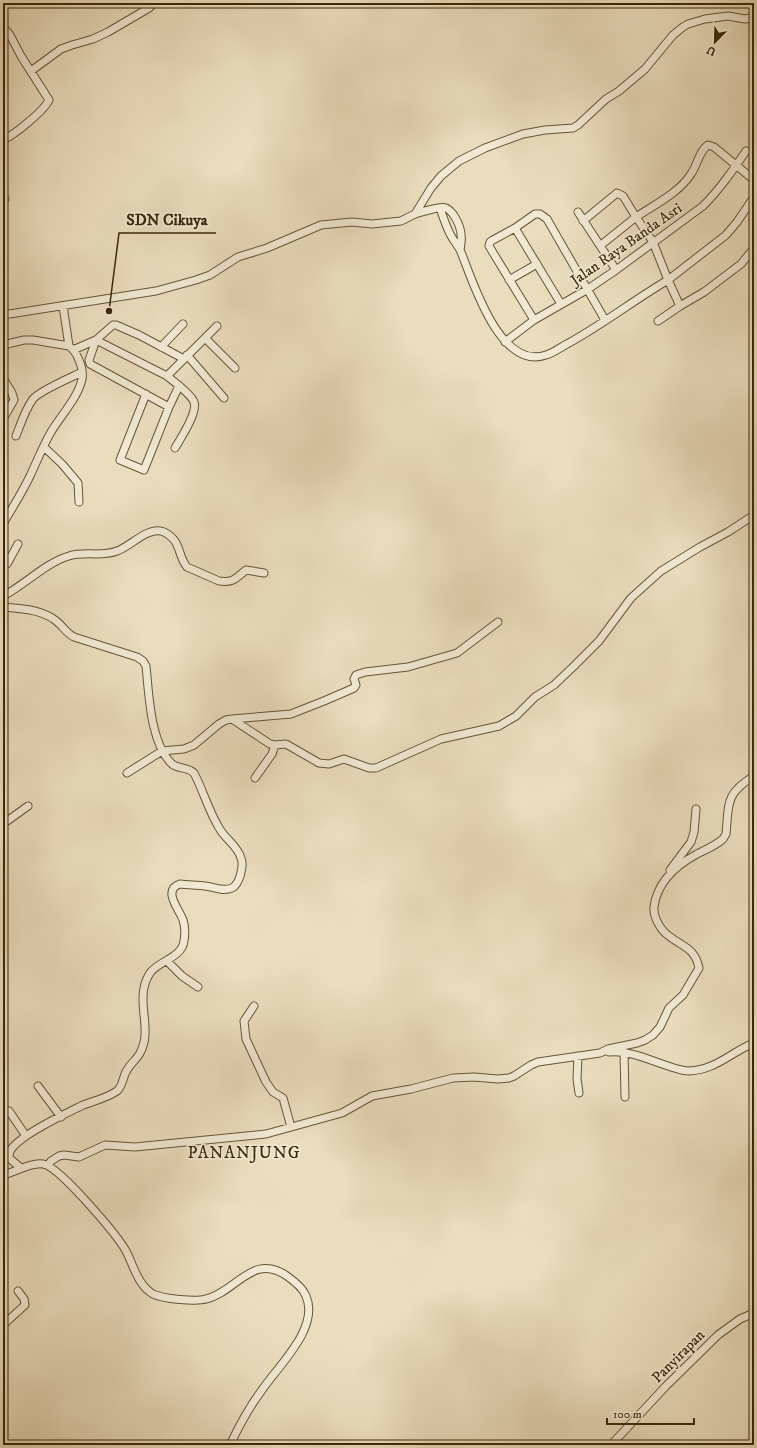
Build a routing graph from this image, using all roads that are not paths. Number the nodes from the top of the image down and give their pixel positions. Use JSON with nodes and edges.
{"nodes":[{"id":1,"x":154,"y":3,"type":"edge"},
{"id":2,"x":754,"y":16,"type":"edge"},
{"id":3,"x":3,"y":27,"type":"edge"},
{"id":4,"x":31,"y":71,"type":"junction"},
{"id":5,"x":3,"y":140,"type":"edge"},
{"id":6,"x":746,"y":151,"type":"dead end"},
{"id":7,"x":737,"y":166,"type":"junction"},
{"id":8,"x":754,"y":180,"type":"edge"},
{"id":9,"x":754,"y":197,"type":"edge"},
{"id":10,"x":440,"y":208,"type":"junction"},
{"id":11,"x":578,"y":212,"type":"dead end"},
{"id":12,"x":415,"y":214,"type":"junction"},
{"id":13,"x":636,"y":217,"type":"junction"},
{"id":14,"x":583,"y":221,"type":"junction"},
{"id":15,"x":515,"y":228,"type":"junction"},
{"id":16,"x":654,"y":242,"type":"junction"},
{"id":17,"x":600,"y":245,"type":"junction"},
{"id":18,"x":754,"y":248,"type":"edge"},
{"id":19,"x":460,"y":250,"type":"junction"},
{"id":20,"x":537,"y":264,"type":"junction"},
{"id":21,"x":616,"y":270,"type":"junction"},
{"id":22,"x":509,"y":280,"type":"junction"},
{"id":23,"x":668,"y":280,"type":"junction"},
{"id":24,"x":588,"y":289,"type":"junction"},
{"id":25,"x":561,"y":304,"type":"junction"},
{"id":26,"x":63,"y":306,"type":"junction"},
{"id":27,"x":680,"y":306,"type":"junction"},
{"id":28,"x":3,"y":315,"type":"edge"},
{"id":29,"x":534,"y":320,"type":"junction"},
{"id":30,"x":606,"y":320,"type":"junction"},
{"id":31,"x":658,"y":321,"type":"dead end"},
{"id":32,"x":183,"y":324,"type":"dead end"},
{"id":33,"x":217,"y":326,"type":"dead end"},
{"id":34,"x":205,"y":338,"type":"junction"},
{"id":35,"x":96,"y":340,"type":"junction"},
{"id":36,"x":505,"y":342,"type":"junction"},
{"id":37,"x":3,"y":345,"type":"edge"},
{"id":38,"x":161,"y":347,"type":"junction"},
{"id":39,"x":71,"y":348,"type":"junction"},
{"id":40,"x":185,"y":357,"type":"junction"},
{"id":41,"x":235,"y":368,"type":"dead end"},
{"id":42,"x":82,"y":372,"type":"junction"},
{"id":43,"x":167,"y":376,"type":"junction"},
{"id":44,"x":3,"y":378,"type":"edge"},
{"id":45,"x":179,"y":386,"type":"junction"},
{"id":46,"x":146,"y":394,"type":"junction"},
{"id":47,"x":224,"y":398,"type":"dead end"},
{"id":48,"x":169,"y":407,"type":"junction"},
{"id":49,"x":3,"y":419,"type":"edge"},
{"id":50,"x":16,"y":436,"type":"dead end"},
{"id":51,"x":44,"y":447,"type":"junction"},
{"id":52,"x":175,"y":448,"type":"dead end"},
{"id":53,"x":79,"y":502,"type":"dead end"},
{"id":54,"x":754,"y":514,"type":"edge"},
{"id":55,"x":3,"y":524,"type":"edge"},
{"id":56,"x":18,"y":544,"type":"dead end"},
{"id":57,"x":3,"y":563,"type":"edge"},
{"id":58,"x":264,"y":573,"type":"dead end"},
{"id":59,"x":3,"y":596,"type":"edge"},
{"id":60,"x":3,"y":608,"type":"edge"},
{"id":61,"x":498,"y":622,"type":"dead end"},
{"id":62,"x":232,"y":719,"type":"junction"},
{"id":63,"x":275,"y":745,"type":"junction"},
{"id":64,"x":162,"y":751,"type":"junction"},
{"id":65,"x":128,"y":773,"type":"dead end"},
{"id":66,"x":754,"y":776,"type":"edge"},
{"id":67,"x":255,"y":778,"type":"dead end"},
{"id":68,"x":28,"y":806,"type":"dead end"},
{"id":69,"x":696,"y":809,"type":"dead end"},
{"id":70,"x":3,"y":824,"type":"edge"},
{"id":71,"x":667,"y":875,"type":"junction"},
{"id":72,"x":167,"y":961,"type":"junction"},
{"id":73,"x":198,"y":987,"type":"dead end"},
{"id":74,"x":254,"y":1006,"type":"dead end"},
{"id":75,"x":754,"y":1043,"type":"edge"},
{"id":76,"x":624,"y":1052,"type":"junction"},
{"id":77,"x":600,"y":1053,"type":"junction"},
{"id":78,"x":578,"y":1056,"type":"junction"},
{"id":79,"x":38,"y":1086,"type":"dead end"},
{"id":80,"x":579,"y":1093,"type":"dead end"},
{"id":81,"x":625,"y":1096,"type":"dead end"},
{"id":82,"x":9,"y":1111,"type":"dead end"},
{"id":83,"x":61,"y":1117,"type":"junction"},
{"id":84,"x":291,"y":1127,"type":"junction"},
{"id":85,"x":26,"y":1136,"type":"junction"},
{"id":86,"x":48,"y":1165,"type":"junction"},
{"id":87,"x":21,"y":1168,"type":"junction"},
{"id":88,"x":3,"y":1175,"type":"edge"},
{"id":89,"x":18,"y":1292,"type":"dead end"},
{"id":90,"x":754,"y":1313,"type":"edge"},
{"id":91,"x":3,"y":1325,"type":"edge"},
{"id":92,"x":230,"y":1445,"type":"edge"},
{"id":93,"x":611,"y":1445,"type":"edge"}],
"edges":[{"from":1,"to":4,"type":"street"},
{"from":2,"to":12,"type":"street"},
{"from":3,"to":4,"type":"street"},
{"from":4,"to":5,"type":"street"},
{"from":6,"to":7,"type":"street","name":"Jalan Raya Banda Asri"},
{"from":7,"to":8,"type":"street"},
{"from":7,"to":13,"type":"street"},
{"from":7,"to":16,"type":"street","name":"Jalan Raya Banda Asri"},
{"from":9,"to":23,"type":"street"},
{"from":10,"to":12,"type":"street"},
{"from":10,"to":19,"type":"street"},
{"from":10,"to":19,"type":"street"},
{"from":11,"to":14,"type":"street"},
{"from":12,"to":26,"type":"street"},
{"from":13,"to":14,"type":"street"},
{"from":13,"to":16,"type":"street"},
{"from":13,"to":17,"type":"street"},
{"from":14,"to":17,"type":"street"},
{"from":15,"to":20,"type":"street"},
{"from":15,"to":22,"type":"street"},
{"from":15,"to":24,"type":"street"},
{"from":16,"to":21,"type":"street","name":"Jalan Raya Banda Asri"},
{"from":16,"to":23,"type":"street"},
{"from":17,"to":21,"type":"street"},
{"from":18,"to":27,"type":"street"},
{"from":19,"to":36,"type":"street"},
{"from":20,"to":22,"type":"street"},
{"from":20,"to":25,"type":"street"},
{"from":21,"to":24,"type":"street","name":"Jalan Raya Banda Asri"},
{"from":22,"to":29,"type":"street"},
{"from":23,"to":27,"type":"street"},
{"from":23,"to":30,"type":"street"},
{"from":24,"to":25,"type":"street","name":"Jalan Raya Banda Asri"},
{"from":24,"to":30,"type":"street"},
{"from":25,"to":29,"type":"street","name":"Jalan Raya Banda Asri"},
{"from":26,"to":28,"type":"street"},
{"from":26,"to":39,"type":"street"},
{"from":27,"to":31,"type":"street"},
{"from":29,"to":36,"type":"street","name":"Jalan Raya Banda Asri"},
{"from":30,"to":36,"type":"street"},
{"from":32,"to":38,"type":"street"},
{"from":33,"to":34,"type":"street"},
{"from":34,"to":40,"type":"street"},
{"from":34,"to":41,"type":"street"},
{"from":35,"to":38,"type":"street"},
{"from":35,"to":39,"type":"street"},
{"from":35,"to":43,"type":"street"},
{"from":35,"to":46,"type":"street"},
{"from":37,"to":39,"type":"street"},
{"from":38,"to":40,"type":"street"},
{"from":39,"to":42,"type":"street"},
{"from":40,"to":43,"type":"street"},
{"from":40,"to":47,"type":"street"},
{"from":42,"to":50,"type":"street"},
{"from":42,"to":51,"type":"street"},
{"from":43,"to":45,"type":"street"},
{"from":44,"to":49,"type":"street"},
{"from":45,"to":48,"type":"street"},
{"from":45,"to":52,"type":"street"},
{"from":46,"to":48,"type":"street"},
{"from":46,"to":48,"type":"street"},
{"from":51,"to":53,"type":"street"},
{"from":51,"to":55,"type":"street"},
{"from":54,"to":63,"type":"street"},
{"from":56,"to":57,"type":"street"},
{"from":58,"to":59,"type":"street"},
{"from":60,"to":64,"type":"street"},
{"from":61,"to":62,"type":"street"},
{"from":62,"to":63,"type":"street"},
{"from":62,"to":64,"type":"street"},
{"from":63,"to":67,"type":"street"},
{"from":64,"to":65,"type":"street"},
{"from":64,"to":72,"type":"street"},
{"from":66,"to":71,"type":"street"},
{"from":68,"to":70,"type":"street"},
{"from":69,"to":71,"type":"street"},
{"from":71,"to":77,"type":"street"},
{"from":72,"to":73,"type":"street"},
{"from":72,"to":83,"type":"street"},
{"from":74,"to":84,"type":"street"},
{"from":75,"to":76,"type":"street"},
{"from":76,"to":77,"type":"street"},
{"from":76,"to":81,"type":"street"},
{"from":77,"to":78,"type":"street"},
{"from":78,"to":80,"type":"street"},
{"from":78,"to":84,"type":"street"},
{"from":79,"to":83,"type":"street"},
{"from":82,"to":85,"type":"street"},
{"from":83,"to":85,"type":"street"},
{"from":84,"to":86,"type":"street"},
{"from":85,"to":87,"type":"street"},
{"from":86,"to":87,"type":"street"},
{"from":86,"to":92,"type":"street"},
{"from":87,"to":88,"type":"street"},
{"from":89,"to":91,"type":"street"},
{"from":90,"to":93,"type":"street","name":"Panyirapan"}]}
